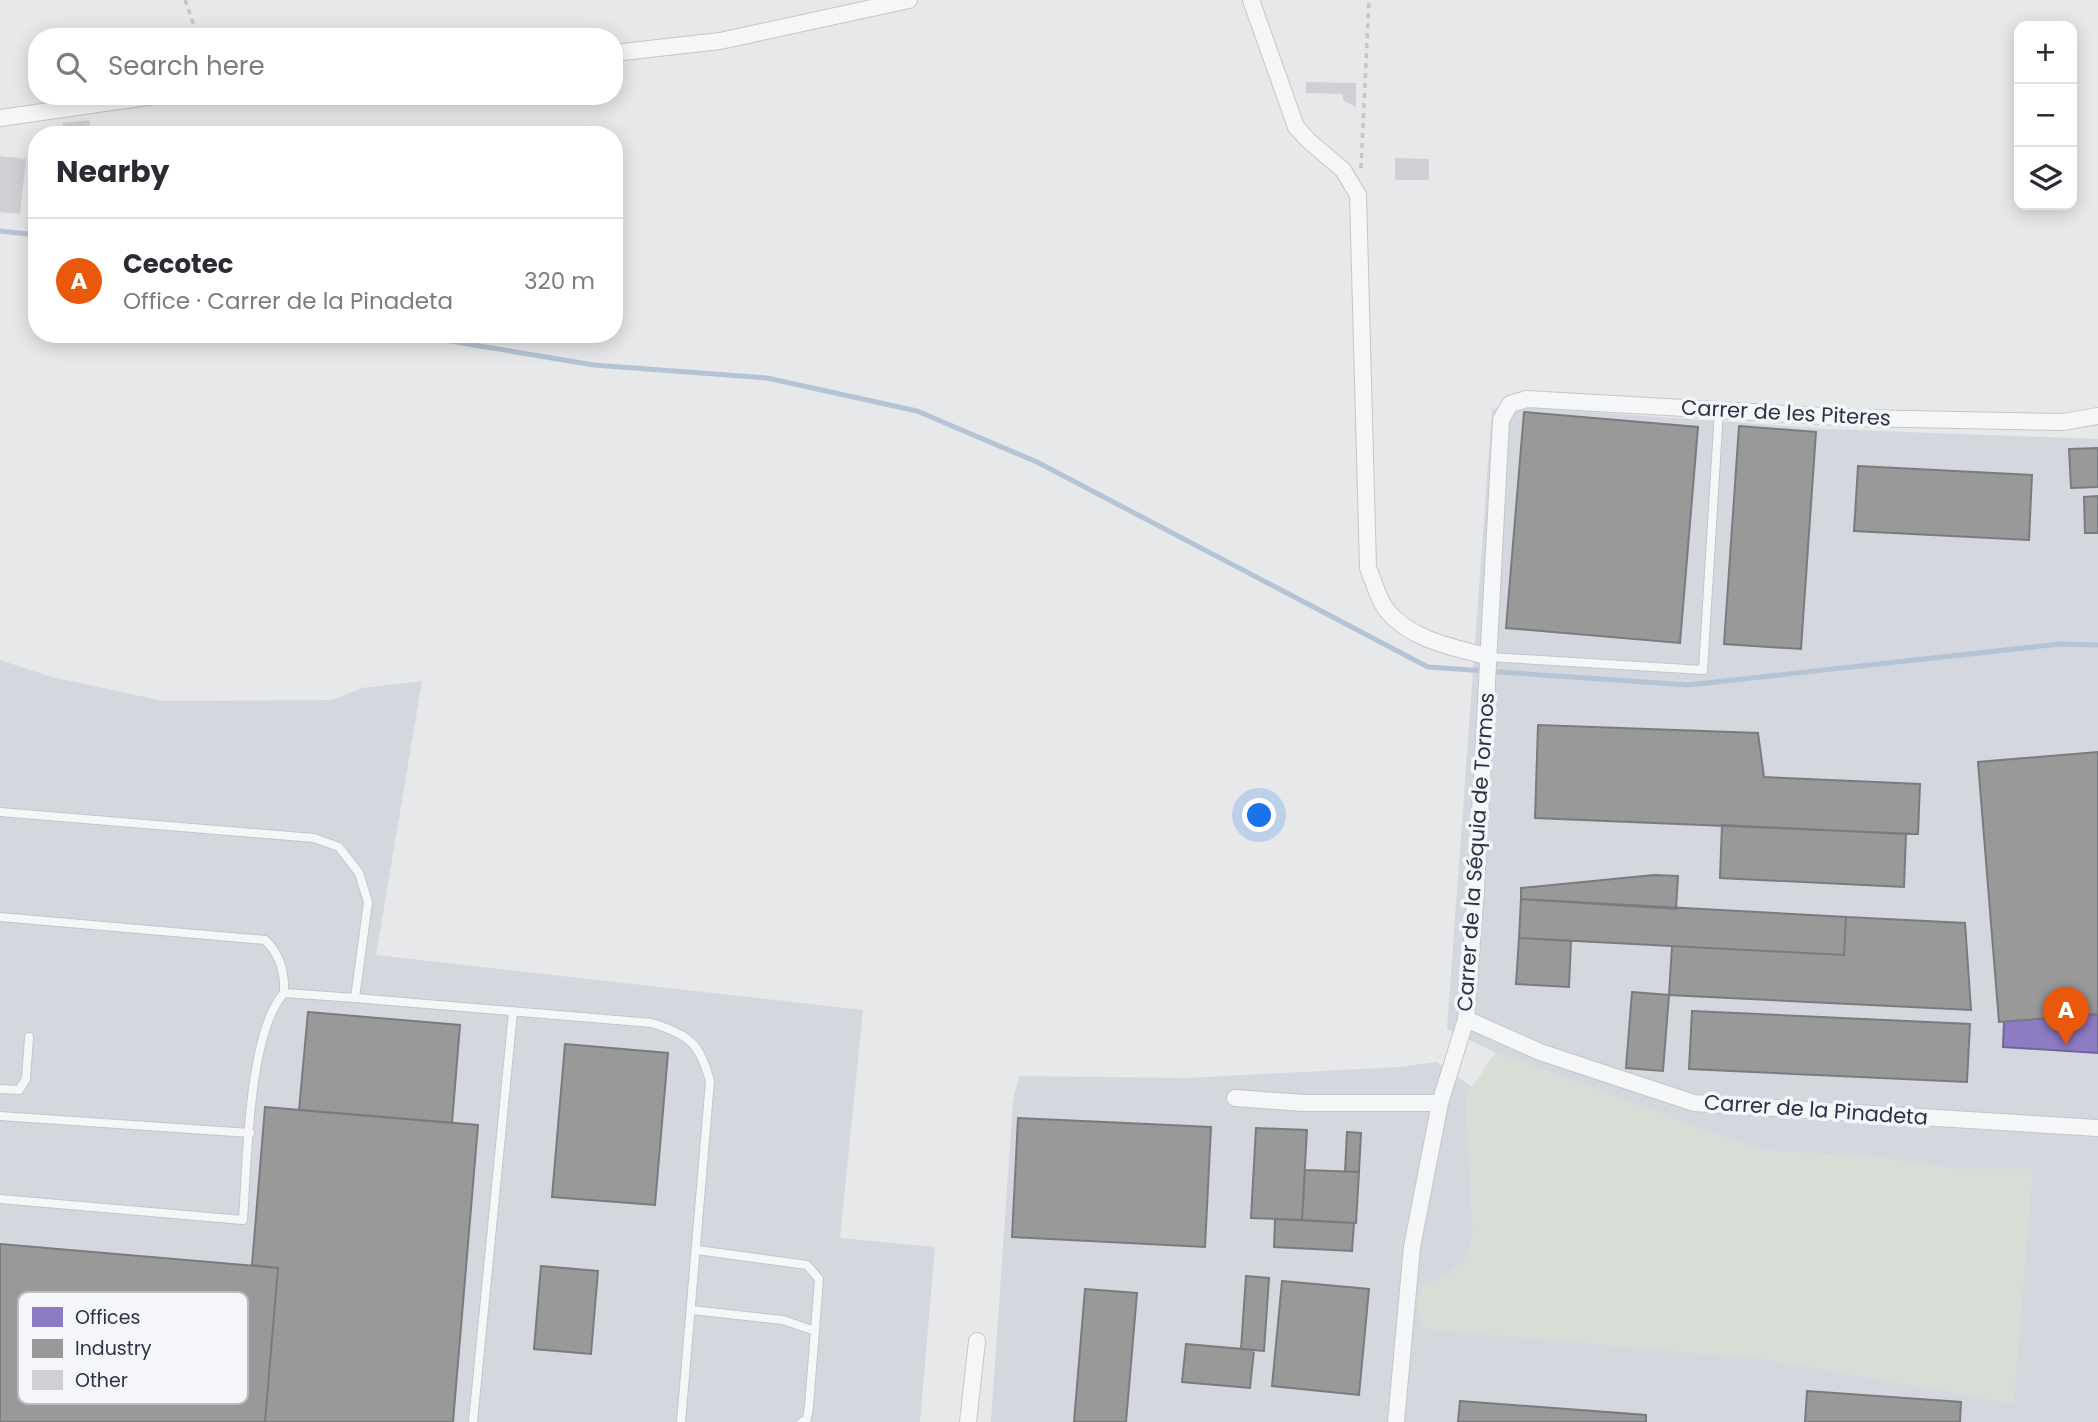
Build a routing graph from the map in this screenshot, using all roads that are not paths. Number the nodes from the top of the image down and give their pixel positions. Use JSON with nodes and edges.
{"nodes":[{"id":1,"x":909,"y":0,"type":"edge"},
{"id":2,"x":1251,"y":0,"type":"edge"},
{"id":3,"x":623,"y":52,"type":"edge"},
{"id":4,"x":90,"y":105,"type":"edge"},
{"id":5,"x":0,"y":118,"type":"edge"},
{"id":6,"x":1510,"y":404,"type":"joint"},
{"id":7,"x":1719,"y":410,"type":"junction"},
{"id":8,"x":2098,"y":416,"type":"edge"},
{"id":9,"x":1489,"y":657,"type":"junction"},
{"id":10,"x":0,"y":812,"type":"edge"},
{"id":11,"x":0,"y":917,"type":"edge"},
{"id":12,"x":284,"y":993,"type":"junction"},
{"id":13,"x":355,"y":998,"type":"junction"},
{"id":14,"x":513,"y":1012,"type":"junction"},
{"id":15,"x":1465,"y":1019,"type":"junction"},
{"id":16,"x":29,"y":1037,"type":"dead end"},
{"id":17,"x":0,"y":1088,"type":"edge"},
{"id":18,"x":1235,"y":1098,"type":"dead end"},
{"id":19,"x":1440,"y":1103,"type":"junction"},
{"id":20,"x":0,"y":1116,"type":"edge"},
{"id":21,"x":2098,"y":1128,"type":"edge"},
{"id":22,"x":250,"y":1133,"type":"junction"},
{"id":23,"x":0,"y":1199,"type":"edge"},
{"id":24,"x":697,"y":1250,"type":"junction"},
{"id":25,"x":692,"y":1310,"type":"junction"},
{"id":26,"x":815,"y":1331,"type":"junction"},
{"id":27,"x":977,"y":1341,"type":"dead end"},
{"id":28,"x":473,"y":1422,"type":"edge"},
{"id":29,"x":681,"y":1422,"type":"edge"},
{"id":30,"x":802,"y":1422,"type":"edge"},
{"id":31,"x":968,"y":1422,"type":"edge"},
{"id":32,"x":1396,"y":1422,"type":"edge"}],
"edges":[{"from":1,"to":3,"type":"street"},
{"from":2,"to":9,"type":"street"},
{"from":4,"to":5,"type":"street"},
{"from":6,"to":7,"type":"street","name":"Carrer de les Piteres"},
{"from":6,"to":9,"type":"street","name":"Carrer de la Séquia de Tormos"},
{"from":7,"to":8,"type":"street","name":"Carrer de les Piteres"},
{"from":7,"to":9,"type":"lane"},
{"from":9,"to":15,"type":"street","name":"Carrer de la Séquia de Tormos"},
{"from":10,"to":13,"type":"lane"},
{"from":11,"to":12,"type":"lane"},
{"from":12,"to":13,"type":"lane"},
{"from":12,"to":22,"type":"lane"},
{"from":13,"to":14,"type":"lane"},
{"from":14,"to":24,"type":"lane"},
{"from":14,"to":28,"type":"lane"},
{"from":15,"to":19,"type":"street","name":"Carrer de la Séquia de Tormos"},
{"from":15,"to":21,"type":"street","name":"Carrer de la Pinadeta"},
{"from":16,"to":17,"type":"lane"},
{"from":18,"to":19,"type":"street"},
{"from":19,"to":32,"type":"street","name":"Carrer de la Séquia de Tormos"},
{"from":20,"to":22,"type":"lane"},
{"from":22,"to":23,"type":"lane"},
{"from":24,"to":25,"type":"lane"},
{"from":24,"to":26,"type":"lane"},
{"from":25,"to":26,"type":"lane"},
{"from":25,"to":29,"type":"lane"},
{"from":26,"to":30,"type":"lane"},
{"from":27,"to":31,"type":"street"}]}
